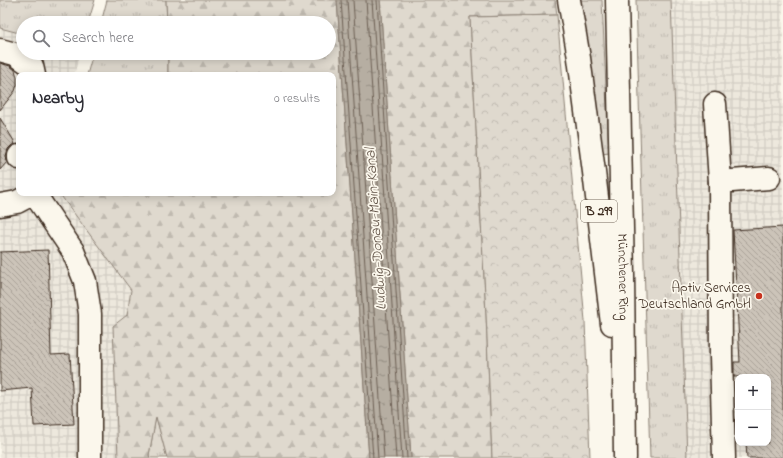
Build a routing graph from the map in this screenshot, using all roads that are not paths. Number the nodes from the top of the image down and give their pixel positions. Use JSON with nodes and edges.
{"nodes":[{"id":1,"x":569,"y":0,"type":"edge"},
{"id":2,"x":617,"y":0,"type":"edge"},
{"id":3,"x":0,"y":50,"type":"edge"},
{"id":4,"x":16,"y":55,"type":"edge"},
{"id":5,"x":24,"y":60,"type":"edge"},
{"id":6,"x":33,"y":72,"type":"edge"},
{"id":7,"x":715,"y":104,"type":"dead end"},
{"id":8,"x":769,"y":178,"type":"dead end"},
{"id":9,"x":720,"y":182,"type":"junction"},
{"id":10,"x":28,"y":196,"type":"edge"},
{"id":11,"x":36,"y":196,"type":"edge"},
{"id":12,"x":0,"y":205,"type":"edge"},
{"id":13,"x":624,"y":422,"type":"junction"},
{"id":14,"x":90,"y":458,"type":"edge"},
{"id":15,"x":625,"y":458,"type":"edge"},
{"id":16,"x":724,"y":458,"type":"edge"}],
"edges":[{"from":1,"to":13,"type":"main road","number":"B 299"},
{"from":2,"to":13,"type":"main road","name":"Münchener Ring","number":"B 299"},
{"from":3,"to":4,"type":"main road"},
{"from":5,"to":6,"type":"main road"},
{"from":7,"to":9,"type":"main road"},
{"from":8,"to":9,"type":"main road"},
{"from":9,"to":16,"type":"main road"},
{"from":10,"to":12,"type":"main road"},
{"from":11,"to":14,"type":"main road"},
{"from":13,"to":15,"type":"main road","name":"Münchener Ring","number":"B 299"}]}
